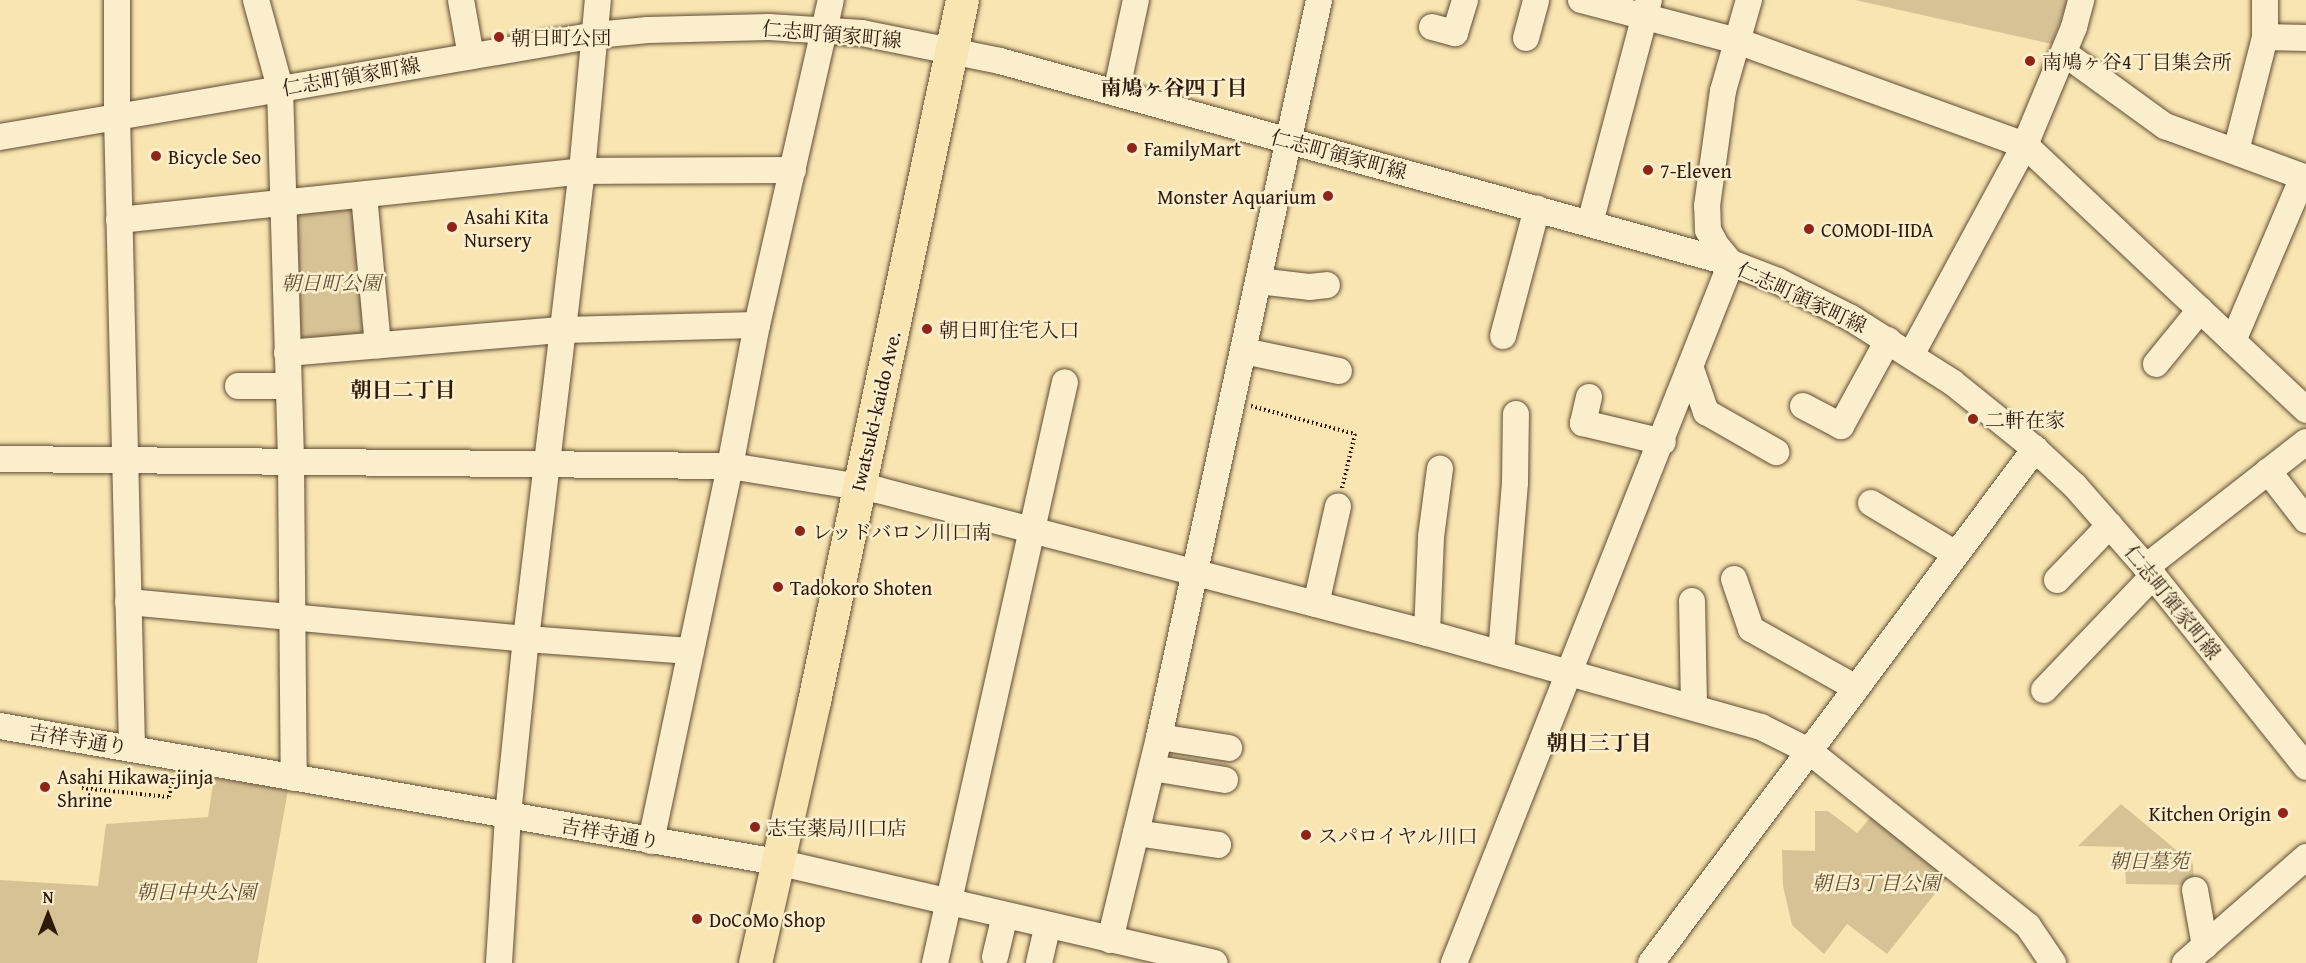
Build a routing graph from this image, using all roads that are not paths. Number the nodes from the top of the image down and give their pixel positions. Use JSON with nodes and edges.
{"nodes":[{"id":1,"x":117,"y":0,"type":"edge"},
{"id":2,"x":256,"y":0,"type":"edge"},
{"id":3,"x":461,"y":0,"type":"edge"},
{"id":4,"x":598,"y":0,"type":"edge"},
{"id":5,"x":831,"y":0,"type":"edge"},
{"id":6,"x":962,"y":0,"type":"edge"},
{"id":7,"x":985,"y":0,"type":"edge"},
{"id":8,"x":1136,"y":0,"type":"edge"},
{"id":9,"x":1319,"y":0,"type":"edge"},
{"id":10,"x":1466,"y":0,"type":"edge"},
{"id":11,"x":1536,"y":0,"type":"edge"},
{"id":12,"x":1581,"y":0,"type":"edge"},
{"id":13,"x":1749,"y":0,"type":"edge"},
{"id":14,"x":2081,"y":0,"type":"edge"},
{"id":15,"x":2265,"y":0,"type":"edge"},
{"id":16,"x":1646,"y":9,"type":"edge"},
{"id":17,"x":1432,"y":27,"type":"dead end"},
{"id":18,"x":825,"y":30,"type":"junction"},
{"id":19,"x":596,"y":35,"type":"junction"},
{"id":20,"x":2265,"y":37,"type":"junction"},
{"id":21,"x":1526,"y":38,"type":"dead end"},
{"id":22,"x":2306,"y":38,"type":"edge"},
{"id":23,"x":1737,"y":41,"type":"junction"},
{"id":24,"x":962,"y":53,"type":"junction"},
{"id":25,"x":2064,"y":53,"type":"junction"},
{"id":26,"x":471,"y":56,"type":"junction"},
{"id":27,"x":280,"y":88,"type":"junction"},
{"id":28,"x":1116,"y":93,"type":"junction"},
{"id":29,"x":117,"y":115,"type":"junction"},
{"id":30,"x":0,"y":137,"type":"edge"},
{"id":31,"x":1288,"y":140,"type":"junction"},
{"id":32,"x":2025,"y":145,"type":"junction"},
{"id":33,"x":2236,"y":151,"type":"junction"},
{"id":34,"x":794,"y":170,"type":"junction"},
{"id":35,"x":582,"y":171,"type":"junction"},
{"id":36,"x":2304,"y":177,"type":"edge"},
{"id":37,"x":364,"y":195,"type":"junction"},
{"id":38,"x":285,"y":204,"type":"junction"},
{"id":39,"x":1537,"y":208,"type":"junction"},
{"id":40,"x":119,"y":220,"type":"junction"},
{"id":41,"x":1590,"y":223,"type":"junction"},
{"id":42,"x":1731,"y":263,"type":"junction"},
{"id":43,"x":1258,"y":281,"type":"junction"},
{"id":44,"x":1327,"y":285,"type":"dead end"},
{"id":45,"x":2200,"y":310,"type":"junction"},
{"id":46,"x":757,"y":325,"type":"junction"},
{"id":47,"x":563,"y":330,"type":"junction"},
{"id":48,"x":1503,"y":336,"type":"dead end"},
{"id":49,"x":1888,"y":340,"type":"junction"},
{"id":50,"x":2233,"y":341,"type":"junction"},
{"id":51,"x":378,"y":345,"type":"junction"},
{"id":52,"x":1244,"y":351,"type":"junction"},
{"id":53,"x":287,"y":353,"type":"junction"},
{"id":54,"x":1911,"y":355,"type":"junction"},
{"id":55,"x":2156,"y":364,"type":"dead end"},
{"id":56,"x":1690,"y":369,"type":"junction"},
{"id":57,"x":1339,"y":371,"type":"dead end"},
{"id":58,"x":1065,"y":382,"type":"dead end"},
{"id":59,"x":238,"y":386,"type":"dead end"},
{"id":60,"x":288,"y":386,"type":"junction"},
{"id":61,"x":1589,"y":397,"type":"dead end"},
{"id":62,"x":1803,"y":406,"type":"dead end"},
{"id":63,"x":2306,"y":410,"type":"edge"},
{"id":64,"x":1516,"y":414,"type":"dead end"},
{"id":65,"x":1663,"y":442,"type":"junction"},
{"id":66,"x":2306,"y":442,"type":"edge"},
{"id":67,"x":2035,"y":448,"type":"junction"},
{"id":68,"x":1776,"y":452,"type":"dead end"},
{"id":69,"x":0,"y":459,"type":"edge"},
{"id":70,"x":126,"y":461,"type":"junction"},
{"id":71,"x":291,"y":464,"type":"junction"},
{"id":72,"x":548,"y":464,"type":"junction"},
{"id":73,"x":730,"y":466,"type":"junction"},
{"id":74,"x":1440,"y":469,"type":"dead end"},
{"id":75,"x":2268,"y":471,"type":"junction"},
{"id":76,"x":868,"y":488,"type":"junction"},
{"id":77,"x":1871,"y":503,"type":"dead end"},
{"id":78,"x":1338,"y":506,"type":"road end"},
{"id":79,"x":2306,"y":520,"type":"edge"},
{"id":80,"x":2110,"y":525,"type":"junction"},
{"id":81,"x":1031,"y":529,"type":"junction"},
{"id":82,"x":1956,"y":554,"type":"junction"},
{"id":83,"x":1196,"y":572,"type":"junction"},
{"id":84,"x":2149,"y":572,"type":"junction"},
{"id":85,"x":1734,"y":579,"type":"dead end"},
{"id":86,"x":2057,"y":580,"type":"dead end"},
{"id":87,"x":1692,"y":601,"type":"dead end"},
{"id":88,"x":128,"y":602,"type":"junction"},
{"id":89,"x":1316,"y":604,"type":"junction"},
{"id":90,"x":292,"y":618,"type":"junction"},
{"id":91,"x":1427,"y":633,"type":"junction"},
{"id":92,"x":526,"y":639,"type":"junction"},
{"id":93,"x":691,"y":651,"type":"junction"},
{"id":94,"x":1501,"y":653,"type":"junction"},
{"id":95,"x":1568,"y":672,"type":"junction"},
{"id":96,"x":1856,"y":688,"type":"junction"},
{"id":97,"x":2044,"y":690,"type":"dead end"},
{"id":98,"x":1694,"y":706,"type":"junction"},
{"id":99,"x":0,"y":726,"type":"edge"},
{"id":100,"x":1159,"y":737,"type":"junction"},
{"id":101,"x":132,"y":748,"type":"junction"},
{"id":102,"x":1229,"y":748,"type":"dead end"},
{"id":103,"x":1809,"y":751,"type":"junction"},
{"id":104,"x":2306,"y":767,"type":"edge"},
{"id":105,"x":1152,"y":768,"type":"junction"},
{"id":106,"x":294,"y":778,"type":"junction"},
{"id":107,"x":1225,"y":780,"type":"dead end"},
{"id":108,"x":508,"y":815,"type":"junction"},
{"id":109,"x":1136,"y":833,"type":"junction"},
{"id":110,"x":651,"y":840,"type":"junction"},
{"id":111,"x":1218,"y":845,"type":"dead end"},
{"id":112,"x":2306,"y":856,"type":"edge"},
{"id":113,"x":788,"y":864,"type":"junction"},
{"id":114,"x":2194,"y":890,"type":"dead end"},
{"id":115,"x":949,"y":902,"type":"junction"},
{"id":116,"x":1005,"y":915,"type":"junction"},
{"id":117,"x":1048,"y":925,"type":"junction"},
{"id":118,"x":1110,"y":940,"type":"junction"},
{"id":119,"x":2205,"y":946,"type":"junction"},
{"id":120,"x":1151,"y":956,"type":"edge"},
{"id":121,"x":995,"y":957,"type":"dead end"},
{"id":122,"x":498,"y":963,"type":"edge"},
{"id":123,"x":755,"y":963,"type":"edge"},
{"id":124,"x":777,"y":963,"type":"edge"},
{"id":125,"x":935,"y":963,"type":"edge"},
{"id":126,"x":1039,"y":963,"type":"edge"},
{"id":127,"x":1215,"y":963,"type":"edge"},
{"id":128,"x":1454,"y":963,"type":"edge"},
{"id":129,"x":1651,"y":963,"type":"edge"},
{"id":130,"x":2054,"y":963,"type":"edge"},
{"id":131,"x":2185,"y":963,"type":"edge"}],
"edges":[{"from":1,"to":29,"type":"street"},
{"from":2,"to":27,"type":"street"},
{"from":3,"to":26,"type":"street"},
{"from":4,"to":19,"type":"street"},
{"from":5,"to":18,"type":"street"},
{"from":6,"to":24,"type":"highway","name":"Iwatsuki-kaido Ave."},
{"from":7,"to":24,"type":"highway","name":"Iwatsuki-kaido Ave."},
{"from":8,"to":28,"type":"street"},
{"from":9,"to":31,"type":"street"},
{"from":10,"to":17,"type":"street"},
{"from":11,"to":21,"type":"street"},
{"from":12,"to":16,"type":"street"},
{"from":13,"to":23,"type":"street"},
{"from":14,"to":25,"type":"street"},
{"from":15,"to":20,"type":"street"},
{"from":16,"to":23,"type":"street"},
{"from":16,"to":41,"type":"street"},
{"from":18,"to":19,"type":"street","name":"仁志町領家町線"},
{"from":18,"to":24,"type":"street","name":"仁志町領家町線"},
{"from":18,"to":34,"type":"street"},
{"from":19,"to":26,"type":"street","name":"仁志町領家町線"},
{"from":19,"to":35,"type":"street"},
{"from":20,"to":22,"type":"street"},
{"from":20,"to":33,"type":"street"},
{"from":23,"to":32,"type":"street"},
{"from":23,"to":42,"type":"street"},
{"from":24,"to":28,"type":"street","name":"仁志町領家町線"},
{"from":24,"to":76,"type":"highway","name":"Iwatsuki-kaido Ave."},
{"from":25,"to":32,"type":"street"},
{"from":25,"to":33,"type":"street"},
{"from":26,"to":27,"type":"street","name":"仁志町領家町線"},
{"from":27,"to":29,"type":"street","name":"仁志町領家町線"},
{"from":27,"to":38,"type":"street"},
{"from":28,"to":31,"type":"street","name":"仁志町領家町線"},
{"from":29,"to":30,"type":"street","name":"仁志町領家町線"},
{"from":29,"to":40,"type":"street"},
{"from":31,"to":39,"type":"street","name":"仁志町領家町線"},
{"from":31,"to":43,"type":"street"},
{"from":32,"to":45,"type":"street"},
{"from":32,"to":54,"type":"street"},
{"from":33,"to":36,"type":"street"},
{"from":34,"to":35,"type":"street"},
{"from":34,"to":46,"type":"street"},
{"from":35,"to":37,"type":"street"},
{"from":35,"to":47,"type":"street"},
{"from":36,"to":50,"type":"street"},
{"from":37,"to":38,"type":"street"},
{"from":37,"to":51,"type":"street"},
{"from":38,"to":40,"type":"street"},
{"from":38,"to":53,"type":"street"},
{"from":39,"to":41,"type":"street","name":"仁志町領家町線"},
{"from":39,"to":48,"type":"street"},
{"from":40,"to":70,"type":"street"},
{"from":41,"to":42,"type":"street","name":"仁志町領家町線"},
{"from":42,"to":49,"type":"street","name":"仁志町領家町線"},
{"from":42,"to":56,"type":"street"},
{"from":43,"to":44,"type":"street"},
{"from":43,"to":52,"type":"street"},
{"from":45,"to":50,"type":"street"},
{"from":45,"to":55,"type":"street"},
{"from":46,"to":47,"type":"street"},
{"from":46,"to":73,"type":"street"},
{"from":47,"to":51,"type":"street"},
{"from":47,"to":72,"type":"street"},
{"from":49,"to":54,"type":"street","name":"仁志町領家町線"},
{"from":49,"to":62,"type":"street"},
{"from":50,"to":63,"type":"street"},
{"from":51,"to":53,"type":"street"},
{"from":52,"to":57,"type":"street"},
{"from":52,"to":83,"type":"street"},
{"from":53,"to":60,"type":"street"},
{"from":54,"to":67,"type":"street","name":"仁志町領家町線"},
{"from":56,"to":65,"type":"street"},
{"from":56,"to":68,"type":"street"},
{"from":58,"to":81,"type":"street"},
{"from":59,"to":60,"type":"street"},
{"from":60,"to":71,"type":"street"},
{"from":61,"to":65,"type":"street"},
{"from":64,"to":94,"type":"street"},
{"from":65,"to":95,"type":"street"},
{"from":66,"to":75,"type":"street"},
{"from":67,"to":80,"type":"street","name":"仁志町領家町線"},
{"from":67,"to":82,"type":"street"},
{"from":69,"to":70,"type":"street"},
{"from":70,"to":71,"type":"street"},
{"from":70,"to":88,"type":"street"},
{"from":71,"to":72,"type":"street"},
{"from":71,"to":90,"type":"street"},
{"from":72,"to":73,"type":"street"},
{"from":72,"to":92,"type":"street"},
{"from":73,"to":76,"type":"street"},
{"from":73,"to":93,"type":"street"},
{"from":74,"to":91,"type":"street"},
{"from":75,"to":79,"type":"street"},
{"from":75,"to":84,"type":"street"},
{"from":76,"to":81,"type":"street"},
{"from":76,"to":113,"type":"highway","name":"Iwatsuki-kaido Ave."},
{"from":77,"to":82,"type":"street"},
{"from":78,"to":89,"type":"street"},
{"from":80,"to":84,"type":"street","name":"仁志町領家町線"},
{"from":80,"to":86,"type":"street"},
{"from":81,"to":83,"type":"street"},
{"from":81,"to":115,"type":"street"},
{"from":82,"to":96,"type":"street"},
{"from":83,"to":89,"type":"street"},
{"from":83,"to":100,"type":"street"},
{"from":84,"to":97,"type":"street"},
{"from":84,"to":104,"type":"street","name":"仁志町領家町線"},
{"from":85,"to":96,"type":"street"},
{"from":87,"to":98,"type":"street"},
{"from":88,"to":90,"type":"street"},
{"from":88,"to":101,"type":"street"},
{"from":89,"to":91,"type":"street"},
{"from":90,"to":92,"type":"street"},
{"from":90,"to":106,"type":"street"},
{"from":91,"to":94,"type":"street"},
{"from":92,"to":93,"type":"street"},
{"from":92,"to":108,"type":"street"},
{"from":93,"to":110,"type":"street"},
{"from":94,"to":95,"type":"street"},
{"from":95,"to":98,"type":"street"},
{"from":95,"to":128,"type":"street"},
{"from":96,"to":103,"type":"street"},
{"from":98,"to":103,"type":"street"},
{"from":99,"to":101,"type":"street","name":"吉祥寺通り"},
{"from":100,"to":102,"type":"street"},
{"from":100,"to":105,"type":"street"},
{"from":101,"to":106,"type":"street","name":"吉祥寺通り"},
{"from":103,"to":129,"type":"street"},
{"from":103,"to":130,"type":"street"},
{"from":105,"to":107,"type":"street"},
{"from":105,"to":109,"type":"street"},
{"from":106,"to":108,"type":"street","name":"吉祥寺通り"},
{"from":108,"to":110,"type":"street","name":"吉祥寺通り"},
{"from":108,"to":122,"type":"street"},
{"from":109,"to":111,"type":"street"},
{"from":109,"to":118,"type":"street"},
{"from":110,"to":113,"type":"street","name":"吉祥寺通り"},
{"from":112,"to":119,"type":"street"},
{"from":113,"to":115,"type":"street","name":"吉祥寺通り"},
{"from":113,"to":123,"type":"highway","name":"Iwatsuki-kaido Ave."},
{"from":113,"to":124,"type":"highway","name":"Iwatsuki-kaido Ave."},
{"from":114,"to":119,"type":"street"},
{"from":115,"to":116,"type":"street","name":"吉祥寺通り"},
{"from":115,"to":125,"type":"street"},
{"from":116,"to":117,"type":"street","name":"吉祥寺通り"},
{"from":116,"to":121,"type":"street"},
{"from":117,"to":118,"type":"street","name":"吉祥寺通り"},
{"from":117,"to":126,"type":"street"},
{"from":118,"to":120,"type":"street","name":"吉祥寺通り"},
{"from":119,"to":131,"type":"street"},
{"from":120,"to":127,"type":"street","name":"吉祥寺通り"}]}
